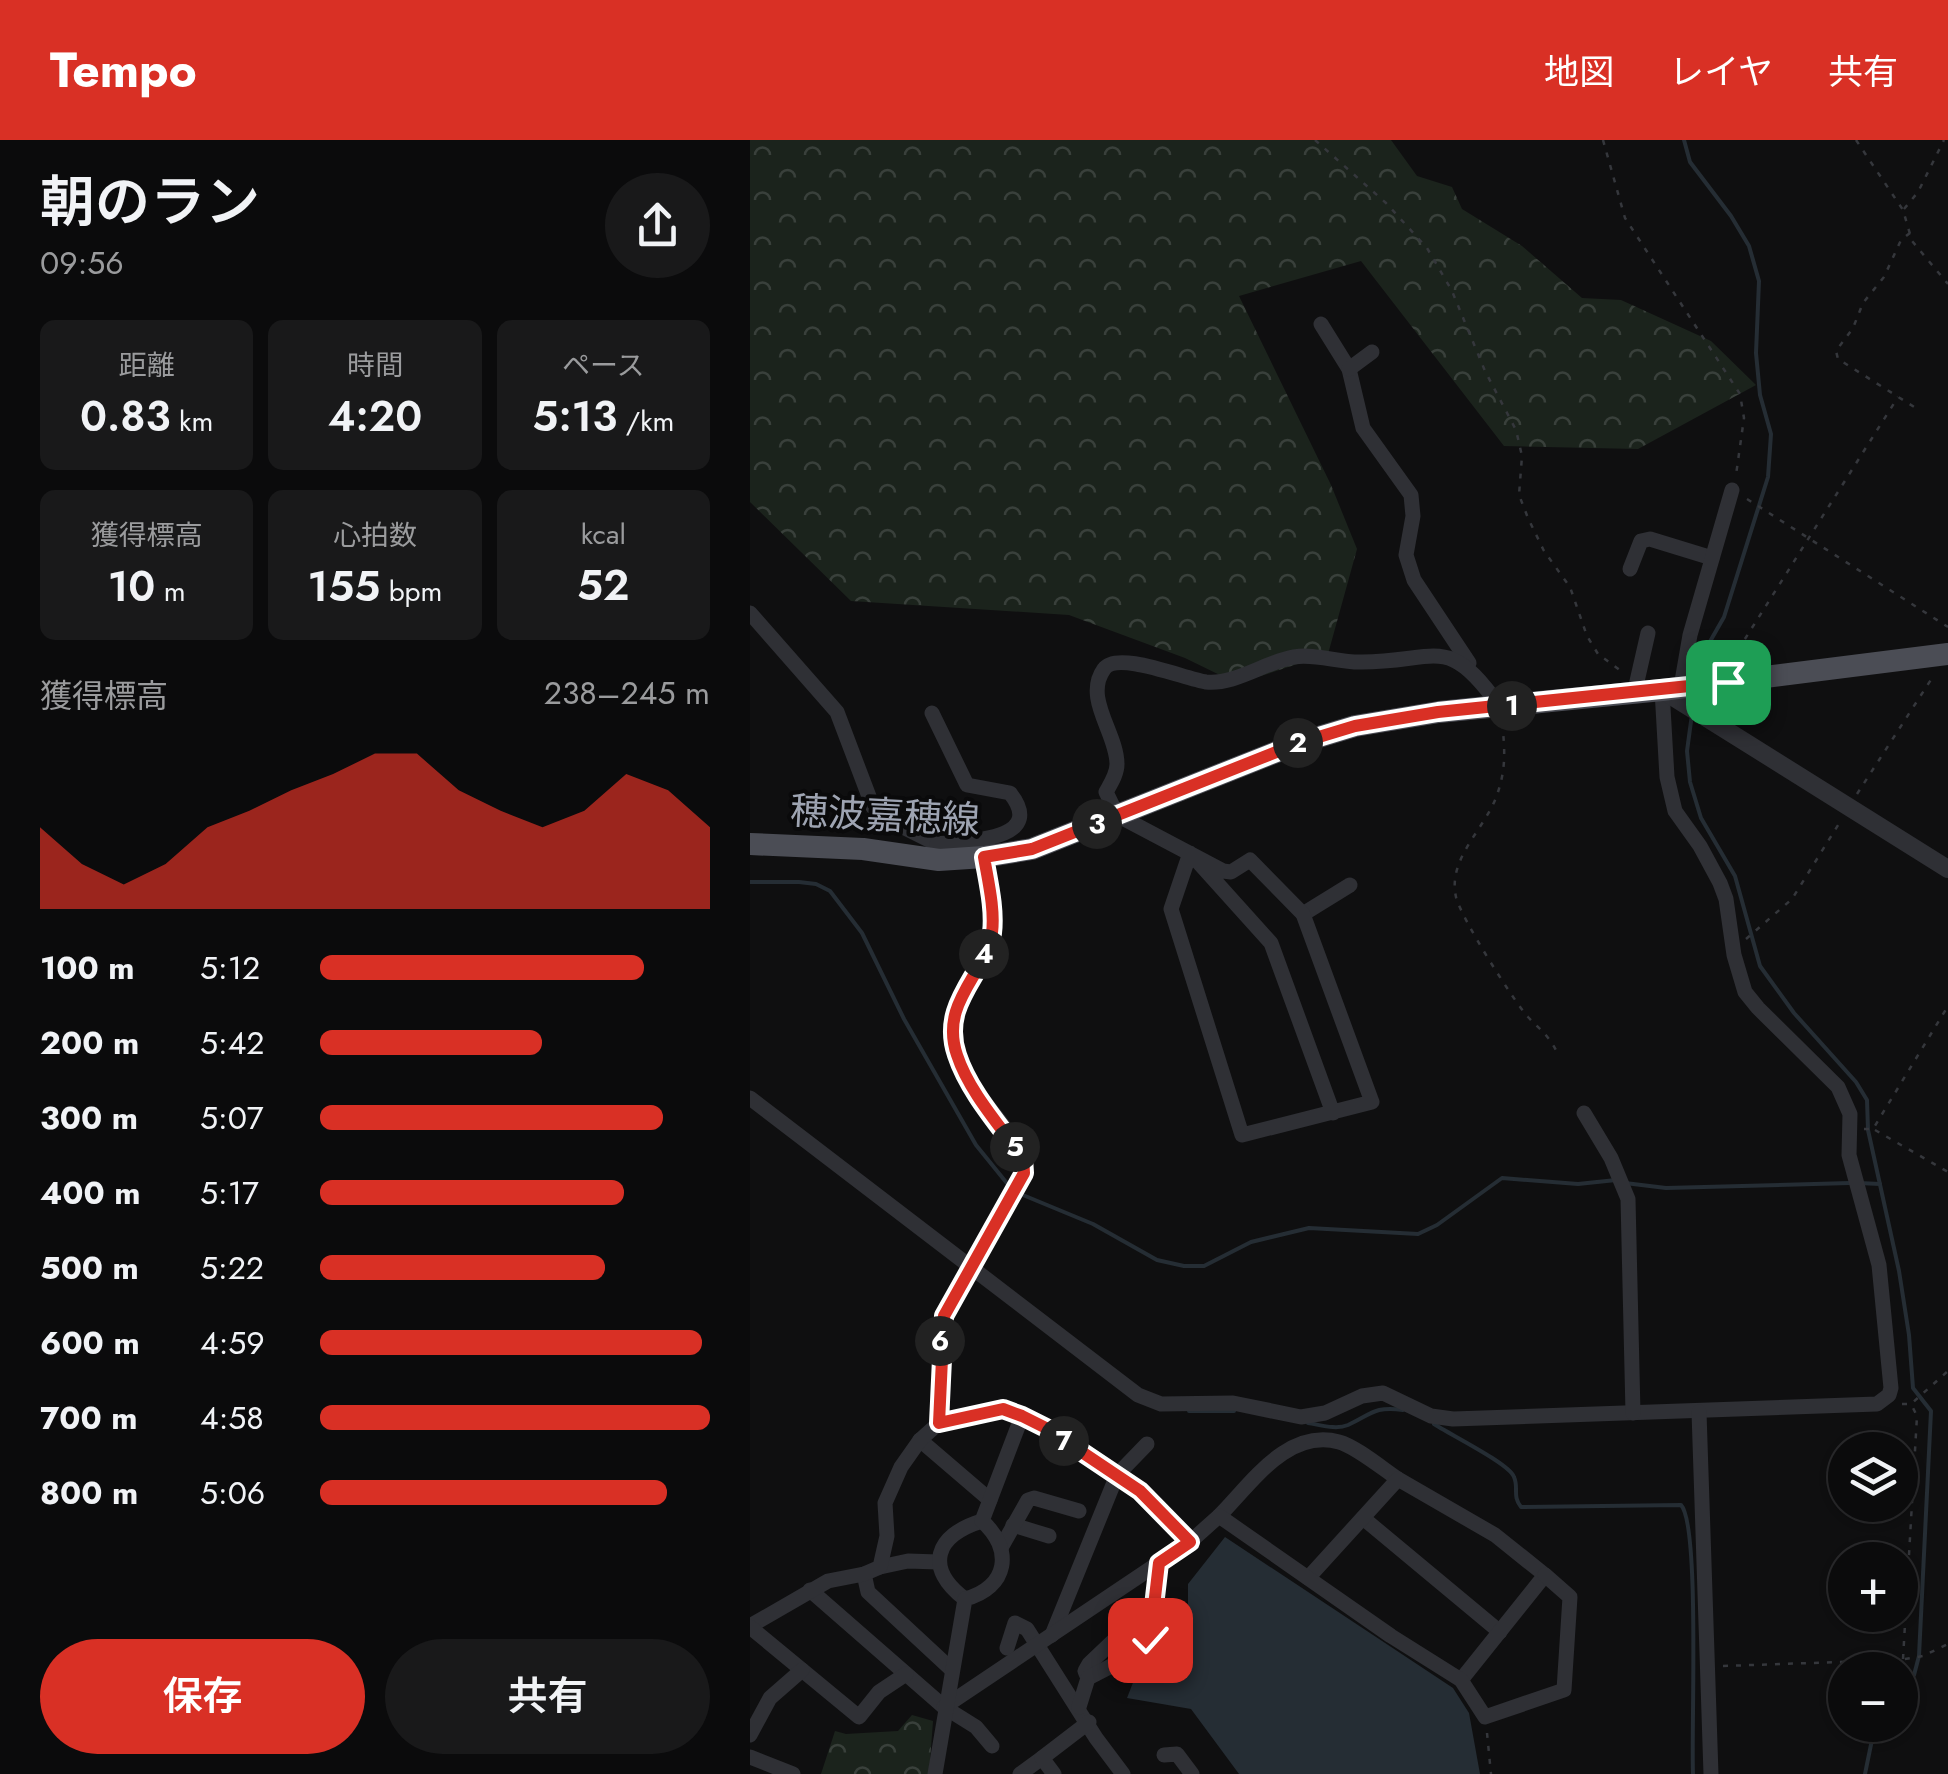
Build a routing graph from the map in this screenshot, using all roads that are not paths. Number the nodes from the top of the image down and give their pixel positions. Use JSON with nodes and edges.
{"nodes":[{"id":1,"x":1321,"y":324,"type":"dead end"},
{"id":2,"x":1372,"y":352,"type":"dead end"},
{"id":3,"x":1349,"y":369,"type":"junction"},
{"id":4,"x":1732,"y":490,"type":"road end"},
{"id":5,"x":1712,"y":558,"type":"junction"},
{"id":6,"x":1630,"y":569,"type":"dead end"},
{"id":7,"x":750,"y":613,"type":"edge"},
{"id":8,"x":1648,"y":633,"type":"dead end"},
{"id":9,"x":1948,"y":654,"type":"edge"},
{"id":10,"x":1477,"y":675,"type":"junction"},
{"id":11,"x":1635,"y":685,"type":"junction"},
{"id":12,"x":1671,"y":688,"type":"junction"},
{"id":13,"x":1500,"y":708,"type":"junction"},
{"id":14,"x":932,"y":713,"type":"dead end"},
{"id":15,"x":1117,"y":815,"type":"junction"},
{"id":16,"x":750,"y":844,"type":"edge"},
{"id":17,"x":938,"y":852,"type":"junction"},
{"id":18,"x":1190,"y":853,"type":"junction"},
{"id":19,"x":984,"y":857,"type":"junction"},
{"id":20,"x":1948,"y":869,"type":"edge"},
{"id":21,"x":1350,"y":885,"type":"dead end"},
{"id":22,"x":1302,"y":914,"type":"junction"},
{"id":23,"x":750,"y":1098,"type":"edge"},
{"id":24,"x":1333,"y":1113,"type":"junction"},
{"id":25,"x":1584,"y":1113,"type":"dead end"},
{"id":26,"x":969,"y":1266,"type":"junction"},
{"id":27,"x":1699,"y":1412,"type":"junction"},
{"id":28,"x":1633,"y":1413,"type":"junction"},
{"id":29,"x":1022,"y":1416,"type":"junction"},
{"id":30,"x":939,"y":1423,"type":"junction"},
{"id":31,"x":920,"y":1440,"type":"junction"},
{"id":32,"x":1147,"y":1444,"type":"dead end"},
{"id":33,"x":1117,"y":1474,"type":"junction"},
{"id":34,"x":1398,"y":1479,"type":"junction"},
{"id":35,"x":990,"y":1500,"type":"junction"},
{"id":36,"x":1079,"y":1512,"type":"dead end"},
{"id":37,"x":1219,"y":1516,"type":"junction"},
{"id":38,"x":1363,"y":1518,"type":"junction"},
{"id":39,"x":982,"y":1520,"type":"junction"},
{"id":40,"x":1013,"y":1524,"type":"junction"},
{"id":41,"x":1049,"y":1536,"type":"dead end"},
{"id":42,"x":1190,"y":1542,"type":"junction"},
{"id":43,"x":1002,"y":1546,"type":"junction"},
{"id":44,"x":938,"y":1562,"type":"junction"},
{"id":45,"x":1159,"y":1563,"type":"junction"},
{"id":46,"x":872,"y":1571,"type":"junction"},
{"id":47,"x":1545,"y":1576,"type":"junction"},
{"id":48,"x":1308,"y":1578,"type":"junction"},
{"id":49,"x":810,"y":1590,"type":"junction"},
{"id":50,"x":965,"y":1599,"type":"junction"},
{"id":51,"x":1130,"y":1625,"type":"dead end"},
{"id":52,"x":750,"y":1627,"type":"edge"},
{"id":53,"x":1500,"y":1632,"type":"junction"},
{"id":54,"x":1045,"y":1640,"type":"junction"},
{"id":55,"x":1007,"y":1648,"type":"dead end"},
{"id":56,"x":802,"y":1670,"type":"junction"},
{"id":57,"x":952,"y":1670,"type":"junction"},
{"id":58,"x":906,"y":1674,"type":"junction"},
{"id":59,"x":1088,"y":1678,"type":"junction"},
{"id":60,"x":1461,"y":1680,"type":"junction"},
{"id":61,"x":1079,"y":1707,"type":"junction"},
{"id":62,"x":944,"y":1708,"type":"junction"},
{"id":63,"x":1088,"y":1722,"type":"junction"},
{"id":64,"x":750,"y":1735,"type":"edge"},
{"id":65,"x":992,"y":1746,"type":"dead end"},
{"id":66,"x":1164,"y":1754,"type":"dead end"},
{"id":67,"x":1042,"y":1758,"type":"junction"},
{"id":68,"x":753,"y":1764,"type":"edge"},
{"id":69,"x":793,"y":1774,"type":"edge"},
{"id":70,"x":935,"y":1774,"type":"edge"},
{"id":71,"x":1020,"y":1774,"type":"edge"},
{"id":72,"x":1054,"y":1774,"type":"edge"},
{"id":73,"x":1124,"y":1774,"type":"edge"},
{"id":74,"x":1192,"y":1774,"type":"edge"},
{"id":75,"x":1711,"y":1774,"type":"edge"}],
"edges":[{"from":1,"to":3,"type":"street"},
{"from":2,"to":3,"type":"street"},
{"from":3,"to":10,"type":"street"},
{"from":4,"to":5,"type":"street"},
{"from":5,"to":6,"type":"street"},
{"from":5,"to":12,"type":"street"},
{"from":7,"to":17,"type":"street"},
{"from":8,"to":11,"type":"street"},
{"from":9,"to":12,"type":"main road","name":"穂波嘉穂線"},
{"from":10,"to":13,"type":"street"},
{"from":10,"to":15,"type":"street"},
{"from":11,"to":12,"type":"main road","name":"穂波嘉穂線"},
{"from":11,"to":13,"type":"main road","name":"穂波嘉穂線"},
{"from":12,"to":20,"type":"street"},
{"from":12,"to":27,"type":"street"},
{"from":13,"to":15,"type":"main road","name":"穂波嘉穂線"},
{"from":14,"to":17,"type":"street"},
{"from":15,"to":18,"type":"street"},
{"from":15,"to":19,"type":"main road","name":"穂波嘉穂線"},
{"from":16,"to":17,"type":"main road","name":"穂波嘉穂線"},
{"from":17,"to":19,"type":"main road","name":"穂波嘉穂線"},
{"from":18,"to":22,"type":"street"},
{"from":18,"to":24,"type":"street"},
{"from":18,"to":24,"type":"street"},
{"from":19,"to":26,"type":"street"},
{"from":21,"to":22,"type":"street"},
{"from":22,"to":24,"type":"street"},
{"from":23,"to":26,"type":"street"},
{"from":25,"to":28,"type":"street"},
{"from":26,"to":28,"type":"street"},
{"from":26,"to":30,"type":"street"},
{"from":27,"to":28,"type":"street"},
{"from":27,"to":75,"type":"street"},
{"from":29,"to":30,"type":"street"},
{"from":29,"to":33,"type":"street"},
{"from":29,"to":35,"type":"street"},
{"from":30,"to":31,"type":"street"},
{"from":31,"to":35,"type":"street"},
{"from":31,"to":46,"type":"street"},
{"from":32,"to":33,"type":"street"},
{"from":33,"to":42,"type":"street"},
{"from":33,"to":54,"type":"street"},
{"from":34,"to":37,"type":"street"},
{"from":34,"to":38,"type":"street"},
{"from":34,"to":47,"type":"street"},
{"from":35,"to":39,"type":"street"},
{"from":36,"to":40,"type":"street"},
{"from":37,"to":42,"type":"street"},
{"from":37,"to":48,"type":"street"},
{"from":38,"to":48,"type":"street"},
{"from":38,"to":53,"type":"street"},
{"from":39,"to":43,"type":"street"},
{"from":39,"to":44,"type":"street"},
{"from":40,"to":41,"type":"street"},
{"from":40,"to":43,"type":"street"},
{"from":42,"to":45,"type":"street"},
{"from":43,"to":50,"type":"street"},
{"from":44,"to":46,"type":"street"},
{"from":44,"to":50,"type":"street"},
{"from":45,"to":54,"type":"street"},
{"from":45,"to":59,"type":"street"},
{"from":46,"to":49,"type":"street"},
{"from":46,"to":57,"type":"street"},
{"from":47,"to":53,"type":"street"},
{"from":47,"to":60,"type":"street"},
{"from":48,"to":60,"type":"street"},
{"from":49,"to":52,"type":"street"},
{"from":49,"to":58,"type":"street"},
{"from":50,"to":57,"type":"street"},
{"from":51,"to":59,"type":"street"},
{"from":52,"to":56,"type":"street"},
{"from":53,"to":60,"type":"street"},
{"from":54,"to":55,"type":"street"},
{"from":54,"to":61,"type":"street"},
{"from":54,"to":62,"type":"street"},
{"from":56,"to":58,"type":"street"},
{"from":56,"to":64,"type":"street"},
{"from":57,"to":62,"type":"street"},
{"from":58,"to":62,"type":"street"},
{"from":59,"to":61,"type":"street"},
{"from":61,"to":63,"type":"street"},
{"from":62,"to":65,"type":"street"},
{"from":62,"to":70,"type":"street"},
{"from":63,"to":67,"type":"street"},
{"from":63,"to":73,"type":"street"},
{"from":66,"to":74,"type":"street"},
{"from":67,"to":71,"type":"street"},
{"from":67,"to":72,"type":"street"},
{"from":68,"to":69,"type":"street"}]}
